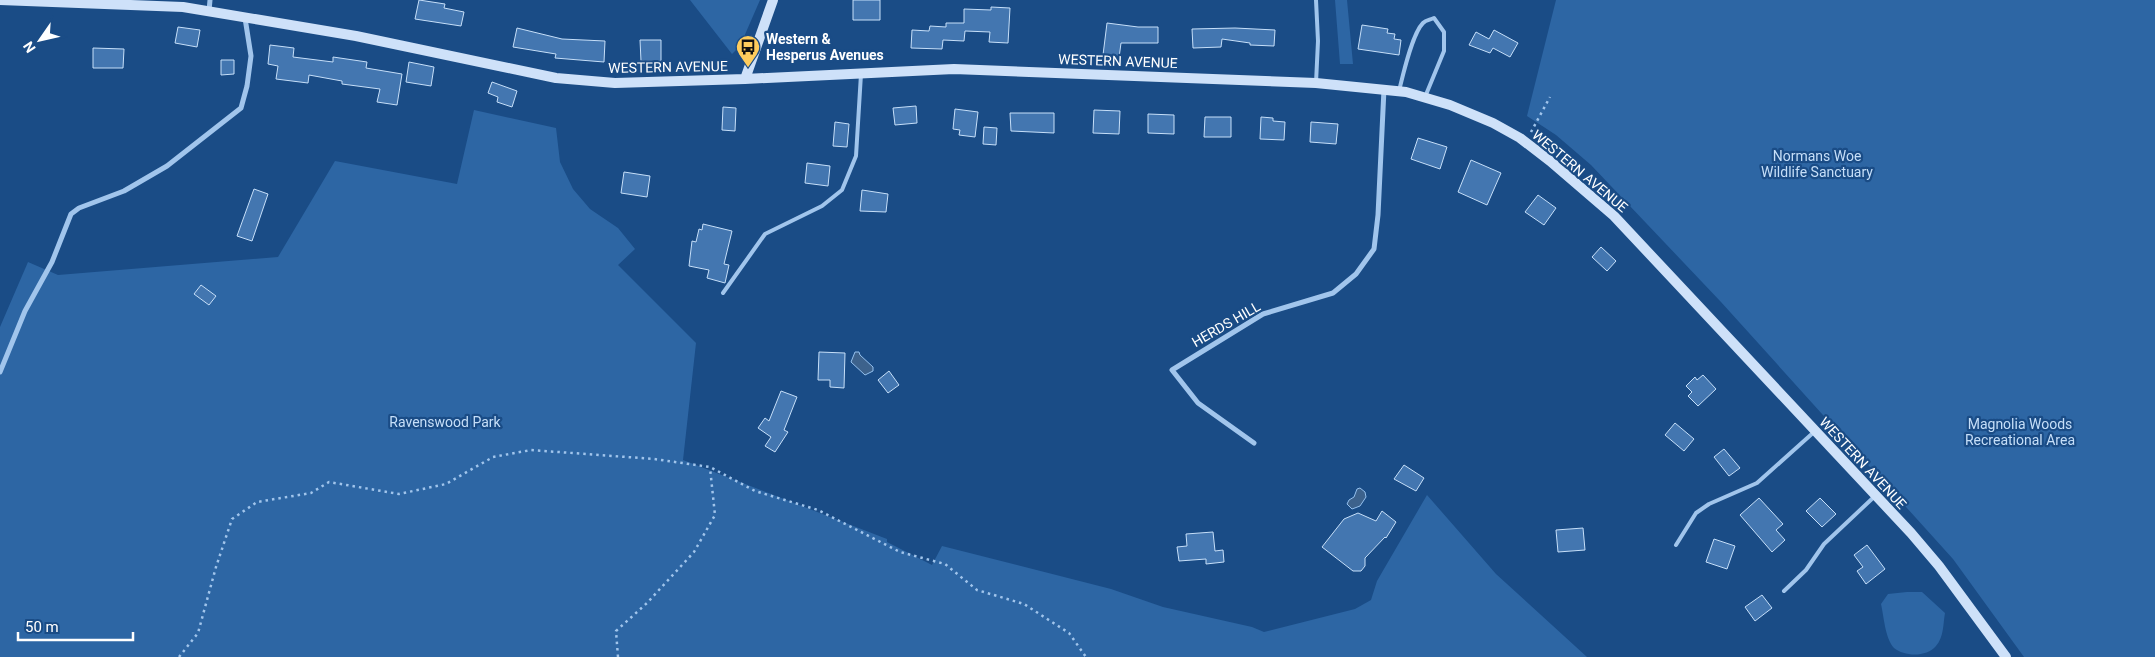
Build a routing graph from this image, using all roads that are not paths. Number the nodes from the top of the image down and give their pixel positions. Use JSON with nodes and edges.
{"nodes":[{"id":1,"x":0,"y":0,"type":"edge"},
{"id":2,"x":773,"y":0,"type":"edge"},
{"id":3,"x":1316,"y":0,"type":"edge"},
{"id":4,"x":210,"y":5,"type":"edge"},
{"id":5,"x":245,"y":18,"type":"junction"},
{"id":6,"x":862,"y":73,"type":"junction"},
{"id":7,"x":745,"y":79,"type":"junction"},
{"id":8,"x":1316,"y":83,"type":"junction"},
{"id":9,"x":1384,"y":89,"type":"junction"},
{"id":10,"x":1399,"y":91,"type":"junction"},
{"id":11,"x":1425,"y":98,"type":"junction"},
{"id":12,"x":723,"y":293,"type":"dead end"},
{"id":13,"x":0,"y":372,"type":"edge"},
{"id":14,"x":1814,"y":432,"type":"junction"},
{"id":15,"x":1254,"y":443,"type":"dead end"},
{"id":16,"x":1875,"y":496,"type":"junction"},
{"id":17,"x":1676,"y":546,"type":"dead end"},
{"id":18,"x":1784,"y":591,"type":"dead end"},
{"id":19,"x":2006,"y":657,"type":"edge"}],
"edges":[{"from":1,"to":4,"type":"main road","name":"WESTERN AVENUE"},
{"from":2,"to":7,"type":"main road"},
{"from":3,"to":8,"type":"lane"},
{"from":4,"to":5,"type":"main road","name":"WESTERN AVENUE"},
{"from":5,"to":7,"type":"main road","name":"WESTERN AVENUE"},
{"from":5,"to":13,"type":"street"},
{"from":6,"to":7,"type":"main road","name":"WESTERN AVENUE"},
{"from":6,"to":8,"type":"main road","name":"WESTERN AVENUE"},
{"from":6,"to":12,"type":"lane"},
{"from":8,"to":9,"type":"main road","name":"WESTERN AVENUE"},
{"from":9,"to":10,"type":"main road","name":"WESTERN AVENUE"},
{"from":9,"to":15,"type":"street","name":"HERDS HILL"},
{"from":10,"to":11,"type":"main road","name":"WESTERN AVENUE"},
{"from":10,"to":11,"type":"lane"},
{"from":11,"to":14,"type":"main road","name":"WESTERN AVENUE"},
{"from":14,"to":16,"type":"main road","name":"WESTERN AVENUE"},
{"from":14,"to":17,"type":"lane"},
{"from":16,"to":18,"type":"lane"},
{"from":16,"to":19,"type":"main road","name":"WESTERN AVENUE"}]}
